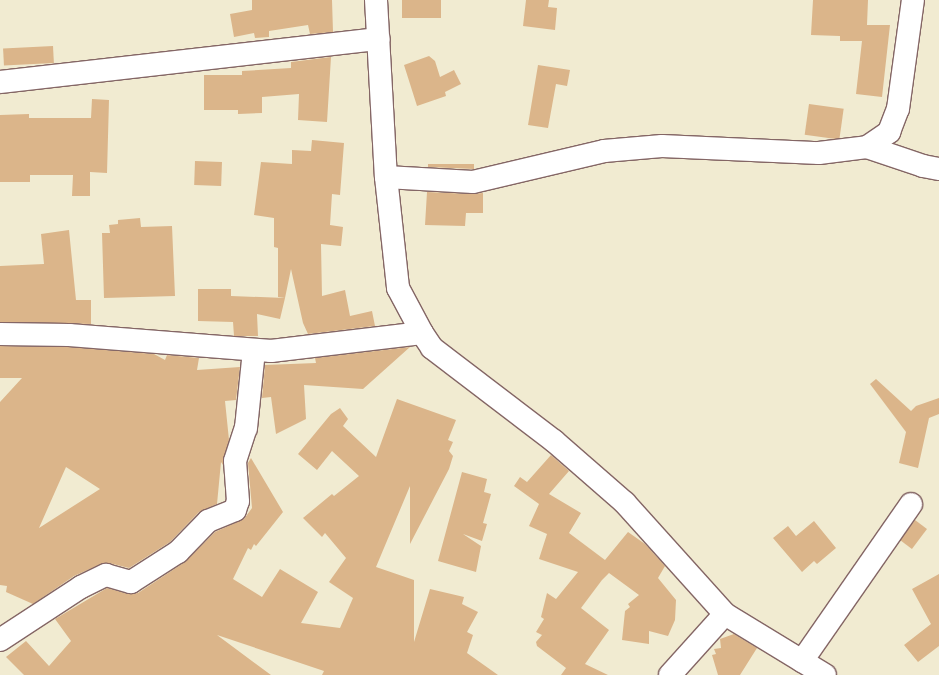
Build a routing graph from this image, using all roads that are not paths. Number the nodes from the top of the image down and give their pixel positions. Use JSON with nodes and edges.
{"nodes":[{"id":1,"x":376,"y":0,"type":"edge"},
{"id":2,"x":913,"y":0,"type":"edge"},
{"id":3,"x":378,"y":39,"type":"junction"},
{"id":4,"x":0,"y":82,"type":"edge"},
{"id":5,"x":867,"y":147,"type":"junction"},
{"id":6,"x":939,"y":169,"type":"edge"},
{"id":7,"x":386,"y":177,"type":"junction"},
{"id":8,"x":422,"y":333,"type":"junction"},
{"id":9,"x":0,"y":334,"type":"edge"},
{"id":10,"x":254,"y":350,"type":"junction"},
{"id":11,"x":910,"y":504,"type":"dead end"},
{"id":12,"x":725,"y":614,"type":"junction"},
{"id":13,"x":0,"y":640,"type":"edge"},
{"id":14,"x":802,"y":661,"type":"junction"},
{"id":15,"x":670,"y":675,"type":"edge"},
{"id":16,"x":825,"y":675,"type":"edge"}],
"edges":[{"from":1,"to":3,"type":"street"},
{"from":2,"to":5,"type":"street"},
{"from":3,"to":4,"type":"street"},
{"from":3,"to":7,"type":"street"},
{"from":5,"to":6,"type":"street"},
{"from":5,"to":7,"type":"street"},
{"from":7,"to":8,"type":"street"},
{"from":8,"to":10,"type":"street"},
{"from":8,"to":12,"type":"street"},
{"from":9,"to":10,"type":"street"},
{"from":10,"to":13,"type":"street"},
{"from":11,"to":14,"type":"street"},
{"from":12,"to":14,"type":"street"},
{"from":12,"to":15,"type":"street"},
{"from":14,"to":16,"type":"street"}]}
